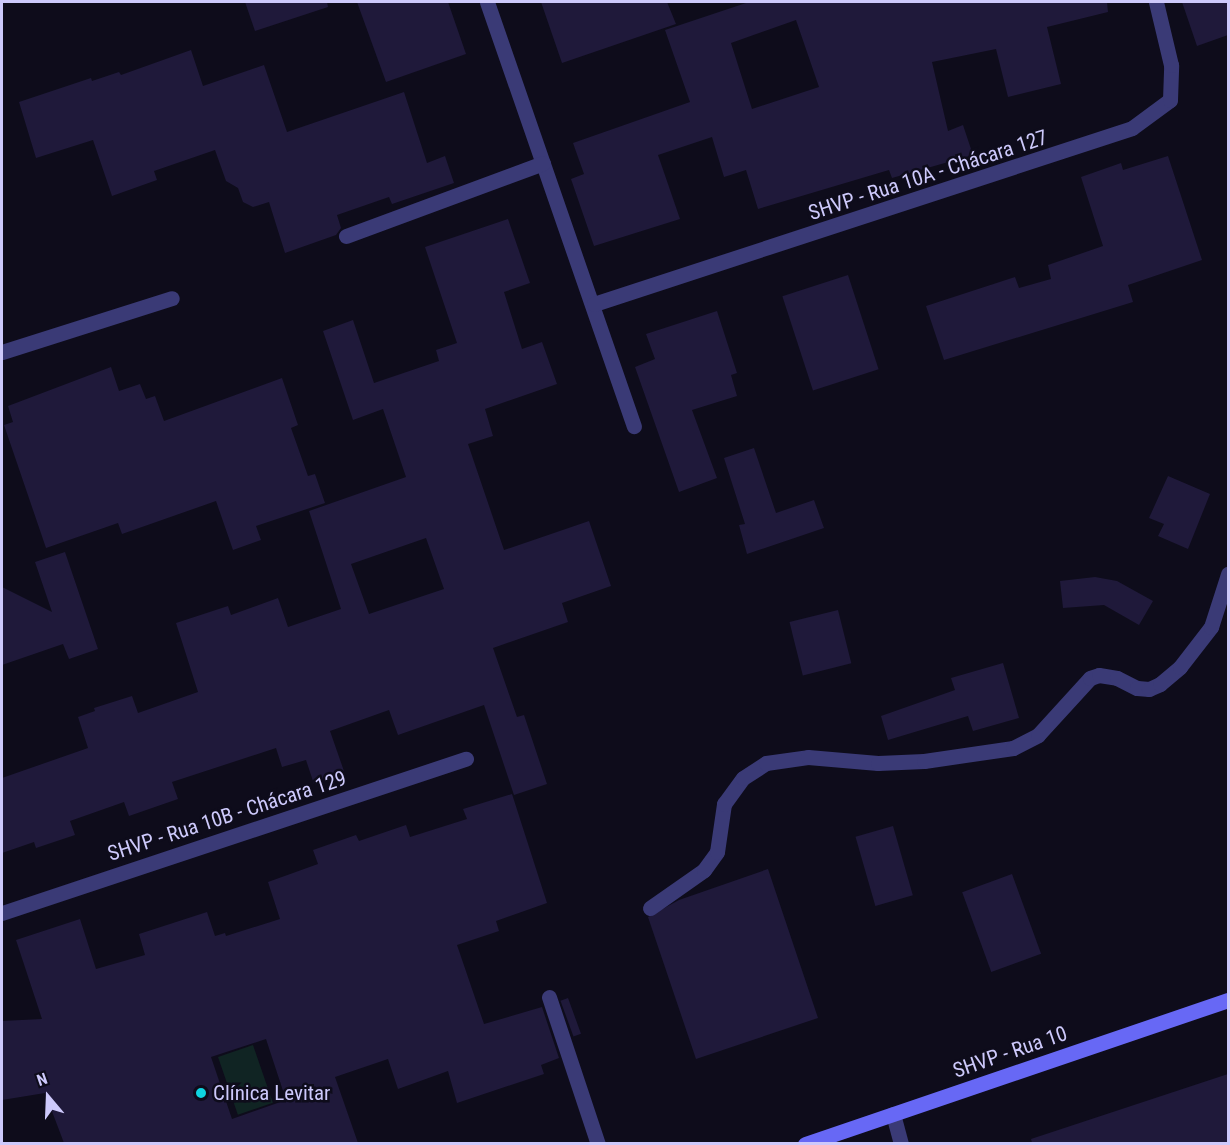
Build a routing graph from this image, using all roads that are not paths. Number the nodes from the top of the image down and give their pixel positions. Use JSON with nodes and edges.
{"nodes":[{"id":1,"x":487,"y":2,"type":"edge"},
{"id":2,"x":1156,"y":2,"type":"edge"},
{"id":3,"x":543,"y":163,"type":"junction"},
{"id":4,"x":346,"y":236,"type":"dead end"},
{"id":5,"x":172,"y":298,"type":"dead end"},
{"id":6,"x":594,"y":304,"type":"junction"},
{"id":7,"x":2,"y":352,"type":"edge"},
{"id":8,"x":634,"y":426,"type":"dead end"},
{"id":9,"x":1228,"y":574,"type":"edge"},
{"id":10,"x":466,"y":759,"type":"dead end"},
{"id":11,"x":650,"y":908,"type":"dead end"},
{"id":12,"x":2,"y":913,"type":"edge"},
{"id":13,"x":549,"y":996,"type":"dead end"},
{"id":14,"x":1228,"y":1000,"type":"edge"},
{"id":15,"x":893,"y":1114,"type":"junction"},
{"id":16,"x":598,"y":1143,"type":"edge"},
{"id":17,"x":805,"y":1143,"type":"edge"},
{"id":18,"x":901,"y":1143,"type":"edge"}],
"edges":[{"from":1,"to":3,"type":"street"},
{"from":2,"to":6,"type":"street","name":"SHVP - Rua 10A - Chácara 127"},
{"from":3,"to":4,"type":"street"},
{"from":3,"to":6,"type":"street"},
{"from":5,"to":7,"type":"street"},
{"from":6,"to":8,"type":"street"},
{"from":9,"to":11,"type":"street"},
{"from":10,"to":12,"type":"street","name":"SHVP - Rua 10B - Chácara 129"},
{"from":13,"to":16,"type":"street"},
{"from":14,"to":15,"type":"street","name":"SHVP - Rua 10"},
{"from":15,"to":17,"type":"street","name":"SHVP - Rua 10"},
{"from":15,"to":18,"type":"street"}]}
